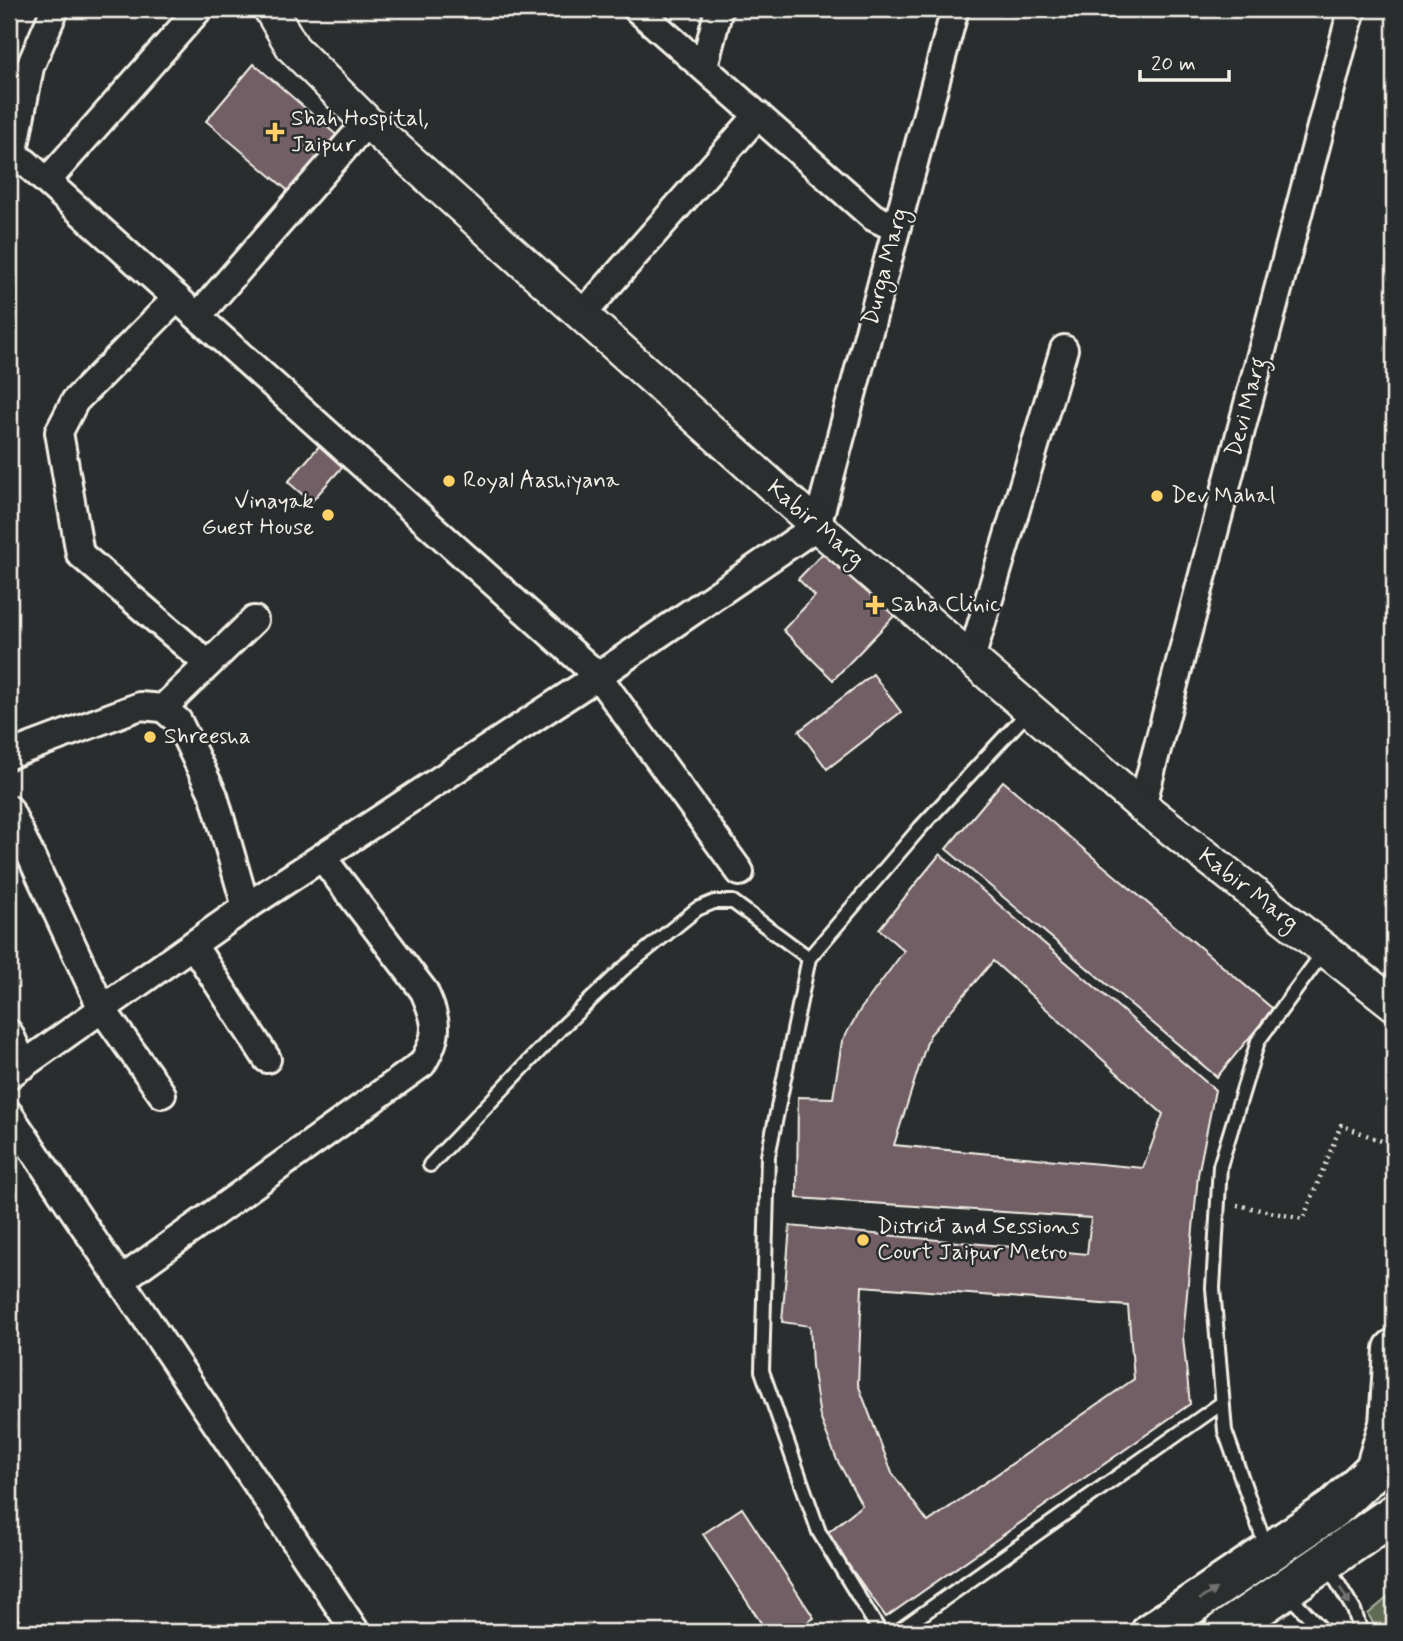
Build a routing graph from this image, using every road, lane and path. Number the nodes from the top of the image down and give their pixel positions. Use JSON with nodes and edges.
{"nodes":[{"id":1,"x":55,"y":9,"type":"edge"},
{"id":2,"x":199,"y":9,"type":"edge"},
{"id":3,"x":270,"y":9,"type":"edge"},
{"id":4,"x":637,"y":9,"type":"edge"},
{"id":5,"x":719,"y":9,"type":"edge"},
{"id":6,"x":954,"y":9,"type":"edge"},
{"id":7,"x":1352,"y":9,"type":"edge"},
{"id":8,"x":704,"y":66,"type":"junction"},
{"id":9,"x":758,"y":115,"type":"junction"},
{"id":10,"x":367,"y":122,"type":"junction"},
{"id":11,"x":11,"y":155,"type":"edge"},
{"id":12,"x":47,"y":181,"type":"junction"},
{"id":13,"x":896,"y":228,"type":"junction"},
{"id":14,"x":177,"y":298,"type":"junction"},
{"id":15,"x":582,"y":315,"type":"junction"},
{"id":16,"x":198,"y":316,"type":"junction"},
{"id":17,"x":1064,"y":349,"type":"dead end"},
{"id":18,"x":817,"y":526,"type":"junction"},
{"id":19,"x":254,"y":620,"type":"dead end"},
{"id":20,"x":971,"y":659,"type":"junction"},
{"id":21,"x":208,"y":664,"type":"junction"},
{"id":22,"x":598,"y":676,"type":"junction"},
{"id":23,"x":163,"y":708,"type":"junction"},
{"id":24,"x":1030,"y":710,"type":"junction"},
{"id":25,"x":9,"y":755,"type":"edge"},
{"id":26,"x":1142,"y":806,"type":"junction"},
{"id":27,"x":9,"y":809,"type":"edge"},
{"id":28,"x":322,"y":857,"type":"junction"},
{"id":29,"x":740,"y":872,"type":"dead end"},
{"id":30,"x":246,"y":907,"type":"junction"},
{"id":31,"x":193,"y":945,"type":"junction"},
{"id":32,"x":1325,"y":950,"type":"junction"},
{"id":33,"x":809,"y":958,"type":"junction"},
{"id":34,"x":1394,"y":1003,"type":"edge"},
{"id":35,"x":102,"y":1009,"type":"junction"},
{"id":36,"x":9,"y":1034,"type":"edge"},
{"id":37,"x":268,"y":1059,"type":"dead end"},
{"id":38,"x":16,"y":1070,"type":"edge"},
{"id":39,"x":162,"y":1094,"type":"dead end"},
{"id":40,"x":9,"y":1114,"type":"edge"},
{"id":41,"x":1394,"y":1146,"type":"edge"},
{"id":42,"x":430,"y":1165,"type":"dead end"},
{"id":43,"x":1218,"y":1201,"type":"junction"},
{"id":44,"x":121,"y":1280,"type":"junction"},
{"id":45,"x":1394,"y":1349,"type":"edge"},
{"id":46,"x":1222,"y":1403,"type":"junction"},
{"id":47,"x":1394,"y":1514,"type":"edge"},
{"id":48,"x":1269,"y":1554,"type":"junction"},
{"id":49,"x":1325,"y":1562,"type":"junction"},
{"id":50,"x":1284,"y":1590,"type":"junction"},
{"id":51,"x":9,"y":1620,"type":"edge"},
{"id":52,"x":17,"y":1632,"type":"edge"},
{"id":53,"x":356,"y":1632,"type":"edge"},
{"id":54,"x":880,"y":1632,"type":"edge"},
{"id":55,"x":897,"y":1632,"type":"edge"},
{"id":56,"x":1151,"y":1632,"type":"edge"},
{"id":57,"x":1223,"y":1632,"type":"edge"},
{"id":58,"x":1324,"y":1632,"type":"edge"},
{"id":59,"x":1361,"y":1632,"type":"edge"}],
"edges":[{"from":1,"to":11,"type":"street"},
{"from":2,"to":12,"type":"street"},
{"from":3,"to":10,"type":"street","name":"Kabir Marg"},
{"from":4,"to":8,"type":"street"},
{"from":5,"to":8,"type":"street"},
{"from":6,"to":13,"type":"street","name":"Durga Marg"},
{"from":7,"to":26,"type":"street","name":"Devi Marg"},
{"from":8,"to":9,"type":"street"},
{"from":9,"to":13,"type":"street"},
{"from":9,"to":15,"type":"street"},
{"from":10,"to":15,"type":"street","name":"Kabir Marg"},
{"from":10,"to":16,"type":"street"},
{"from":11,"to":12,"type":"street"},
{"from":12,"to":14,"type":"street"},
{"from":13,"to":18,"type":"street","name":"Durga Marg"},
{"from":14,"to":16,"type":"street"},
{"from":14,"to":21,"type":"street"},
{"from":15,"to":18,"type":"street","name":"Kabir Marg"},
{"from":16,"to":22,"type":"street"},
{"from":17,"to":20,"type":"street"},
{"from":18,"to":20,"type":"street","name":"Kabir Marg"},
{"from":18,"to":22,"type":"street"},
{"from":19,"to":21,"type":"street"},
{"from":20,"to":24,"type":"street","name":"Kabir Marg"},
{"from":21,"to":23,"type":"street"},
{"from":22,"to":28,"type":"street"},
{"from":22,"to":29,"type":"street"},
{"from":23,"to":25,"type":"street"},
{"from":23,"to":30,"type":"street"},
{"from":24,"to":26,"type":"street","name":"Kabir Marg"},
{"from":24,"to":33,"type":"lane"},
{"from":26,"to":32,"type":"street","name":"Kabir Marg"},
{"from":27,"to":35,"type":"street"},
{"from":28,"to":30,"type":"street"},
{"from":28,"to":44,"type":"street"},
{"from":30,"to":31,"type":"street"},
{"from":31,"to":35,"type":"street"},
{"from":31,"to":37,"type":"street"},
{"from":32,"to":34,"type":"street","name":"Kabir Marg"},
{"from":32,"to":43,"type":"lane"},
{"from":33,"to":42,"type":"lane"},
{"from":33,"to":54,"type":"lane"},
{"from":35,"to":38,"type":"street"},
{"from":35,"to":39,"type":"street"},
{"from":36,"to":38,"type":"street"},
{"from":40,"to":44,"type":"street"},
{"from":41,"to":43,"type":"path"},
{"from":43,"to":46,"type":"lane"},
{"from":44,"to":53,"type":"street"},
{"from":45,"to":48,"type":"main road"},
{"from":46,"to":48,"type":"lane"},
{"from":46,"to":55,"type":"lane"},
{"from":47,"to":49,"type":"main road"},
{"from":56,"to":48,"type":"main road","one_way":true},
{"from":49,"to":50,"type":"main road"},
{"from":49,"to":59,"type":"lane","one_way":true},
{"from":50,"to":57,"type":"main road"},
{"from":50,"to":58,"type":"lane"},
{"from":51,"to":52,"type":"lane"}]}
